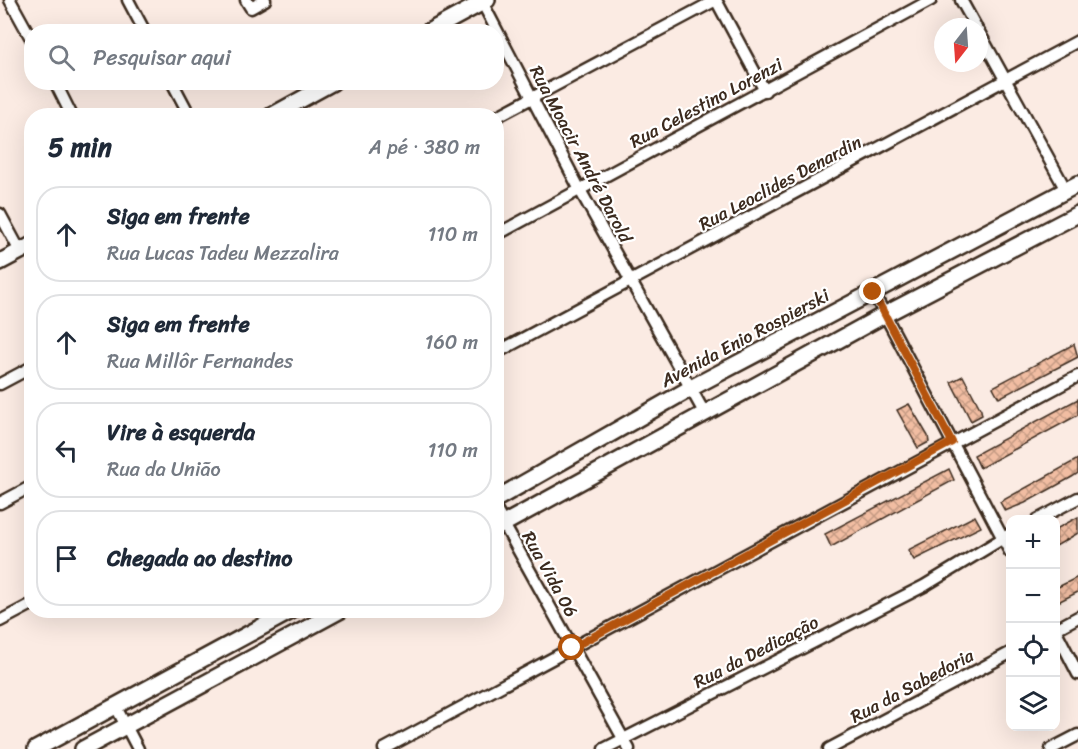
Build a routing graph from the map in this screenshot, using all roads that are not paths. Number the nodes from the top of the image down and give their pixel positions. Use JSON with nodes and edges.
{"nodes":[{"id":1,"x":10,"y":0,"type":"edge"},
{"id":2,"x":128,"y":0,"type":"edge"},
{"id":3,"x":265,"y":0,"type":"edge"},
{"id":4,"x":716,"y":0,"type":"edge"},
{"id":5,"x":931,"y":0,"type":"edge"},
{"id":6,"x":961,"y":0,"type":"edge"},
{"id":7,"x":483,"y":1,"type":"edge"},
{"id":8,"x":248,"y":4,"type":"edge"},
{"id":9,"x":971,"y":18,"type":"edge"},
{"id":10,"x":141,"y":24,"type":"edge"},
{"id":11,"x":442,"y":24,"type":"edge"},
{"id":12,"x":495,"y":24,"type":"edge"},
{"id":13,"x":24,"y":25,"type":"edge"},
{"id":14,"x":1078,"y":41,"type":"edge"},
{"id":15,"x":504,"y":43,"type":"edge"},
{"id":16,"x":988,"y":48,"type":"edge"},
{"id":17,"x":1006,"y":80,"type":"junction"},
{"id":18,"x":59,"y":90,"type":"edge"},
{"id":19,"x":176,"y":90,"type":"edge"},
{"id":20,"x":319,"y":90,"type":"edge"},
{"id":21,"x":765,"y":91,"type":"junction"},
{"id":22,"x":532,"y":98,"type":"junction"},
{"id":23,"x":68,"y":108,"type":"edge"},
{"id":24,"x":186,"y":108,"type":"edge"},
{"id":25,"x":286,"y":108,"type":"edge"},
{"id":26,"x":504,"y":113,"type":"edge"},
{"id":27,"x":1072,"y":187,"type":"edge"},
{"id":28,"x":580,"y":190,"type":"junction"},
{"id":29,"x":0,"y":214,"type":"edge"},
{"id":30,"x":1078,"y":214,"type":"edge"},
{"id":31,"x":504,"y":231,"type":"edge"},
{"id":32,"x":24,"y":245,"type":"edge"},
{"id":33,"x":24,"y":249,"type":"edge"},
{"id":34,"x":0,"y":261,"type":"edge"},
{"id":35,"x":630,"y":282,"type":"junction"},
{"id":36,"x":873,"y":292,"type":"junction"},
{"id":37,"x":884,"y":315,"type":"junction"},
{"id":38,"x":504,"y":349,"type":"edge"},
{"id":39,"x":24,"y":371,"type":"edge"},
{"id":40,"x":1078,"y":376,"type":"edge"},
{"id":41,"x":0,"y":384,"type":"edge"},
{"id":42,"x":691,"y":388,"type":"junction"},
{"id":43,"x":705,"y":414,"type":"junction"},
{"id":44,"x":952,"y":442,"type":"junction"},
{"id":45,"x":24,"y":490,"type":"edge"},
{"id":46,"x":504,"y":494,"type":"edge"},
{"id":47,"x":1078,"y":498,"type":"edge"},
{"id":48,"x":0,"y":503,"type":"edge"},
{"id":49,"x":1045,"y":515,"type":"edge"},
{"id":50,"x":504,"y":524,"type":"edge"},
{"id":51,"x":504,"y":533,"type":"edge"},
{"id":52,"x":1006,"y":536,"type":"edge"},
{"id":53,"x":24,"y":608,"type":"edge"},
{"id":54,"x":1078,"y":617,"type":"edge"},
{"id":55,"x":278,"y":618,"type":"edge"},
{"id":56,"x":328,"y":618,"type":"edge"},
{"id":57,"x":0,"y":621,"type":"edge"},
{"id":58,"x":1060,"y":628,"type":"edge"},
{"id":59,"x":1060,"y":638,"type":"edge"},
{"id":60,"x":572,"y":648,"type":"junction"},
{"id":61,"x":1006,"y":656,"type":"edge"},
{"id":62,"x":1078,"y":674,"type":"edge"},
{"id":63,"x":116,"y":707,"type":"junction"},
{"id":64,"x":126,"y":726,"type":"junction"},
{"id":65,"x":1078,"y":735,"type":"edge"},
{"id":66,"x":623,"y":738,"type":"junction"},
{"id":67,"x":36,"y":749,"type":"edge"},
{"id":68,"x":83,"y":749,"type":"edge"},
{"id":69,"x":138,"y":749,"type":"edge"},
{"id":70,"x":384,"y":749,"type":"edge"},
{"id":71,"x":604,"y":749,"type":"edge"},
{"id":72,"x":628,"y":749,"type":"edge"},
{"id":73,"x":830,"y":749,"type":"edge"},
{"id":74,"x":1051,"y":749,"type":"edge"}],
"edges":[{"from":1,"to":13,"type":"street"},
{"from":2,"to":10,"type":"street"},
{"from":3,"to":8,"type":"street"},
{"from":4,"to":21,"type":"street"},
{"from":4,"to":22,"type":"street"},
{"from":5,"to":21,"type":"street","name":"Rua Celestino Lorenzi"},
{"from":6,"to":9,"type":"street"},
{"from":7,"to":11,"type":"street"},
{"from":7,"to":12,"type":"street","name":"Rua Moacir André Darold"},
{"from":14,"to":17,"type":"street","name":"Rua Leoclides Denardin"},
{"from":15,"to":22,"type":"street","name":"Rua Moacir André Darold"},
{"from":16,"to":17,"type":"street"},
{"from":17,"to":27,"type":"street"},
{"from":17,"to":35,"type":"street","name":"Rua Leoclides Denardin"},
{"from":18,"to":23,"type":"street"},
{"from":19,"to":24,"type":"street"},
{"from":20,"to":25,"type":"street"},
{"from":21,"to":28,"type":"street","name":"Rua Celestino Lorenzi"},
{"from":22,"to":26,"type":"street"},
{"from":22,"to":28,"type":"street","name":"Rua Moacir André Darold"},
{"from":27,"to":36,"type":"street","name":"Avenida Enio Rospierski"},
{"from":28,"to":31,"type":"street","name":"Rua Celestino Lorenzi"},
{"from":28,"to":35,"type":"street","name":"Rua Moacir André Darold"},
{"from":29,"to":32,"type":"street"},
{"from":30,"to":37,"type":"street"},
{"from":33,"to":34,"type":"street"},
{"from":35,"to":38,"type":"street","name":"Rua Leoclides Denardin"},
{"from":35,"to":42,"type":"street","name":"Rua Moacir André Darold"},
{"from":36,"to":37,"type":"street"},
{"from":36,"to":42,"type":"street","name":"Avenida Enio Rospierski"},
{"from":37,"to":43,"type":"street"},
{"from":37,"to":44,"type":"street"},
{"from":39,"to":41,"type":"street"},
{"from":40,"to":44,"type":"street"},
{"from":42,"to":43,"type":"street","name":"Rua Moacir André Darold"},
{"from":42,"to":46,"type":"street","name":"Avenida Enio Rospierski"},
{"from":43,"to":50,"type":"street"},
{"from":44,"to":52,"type":"street"},
{"from":44,"to":60,"type":"street"},
{"from":45,"to":48,"type":"street"},
{"from":47,"to":49,"type":"street"},
{"from":51,"to":60,"type":"street","name":"Rua Vida 06"},
{"from":52,"to":66,"type":"street","name":"Rua da Dedicação"},
{"from":53,"to":57,"type":"street"},
{"from":54,"to":58,"type":"street"},
{"from":55,"to":63,"type":"street"},
{"from":56,"to":64,"type":"street"},
{"from":59,"to":62,"type":"street"},
{"from":60,"to":66,"type":"street","name":"Rua Vida 06"},
{"from":60,"to":70,"type":"street"},
{"from":61,"to":73,"type":"street","name":"Rua da Sabedoria"},
{"from":63,"to":64,"type":"street"},
{"from":63,"to":67,"type":"street"},
{"from":64,"to":68,"type":"street"},
{"from":64,"to":69,"type":"street"},
{"from":65,"to":74,"type":"street"},
{"from":66,"to":71,"type":"street","name":"Rua da Dedicação"},
{"from":66,"to":72,"type":"street","name":"Rua Vida 06"}]}
